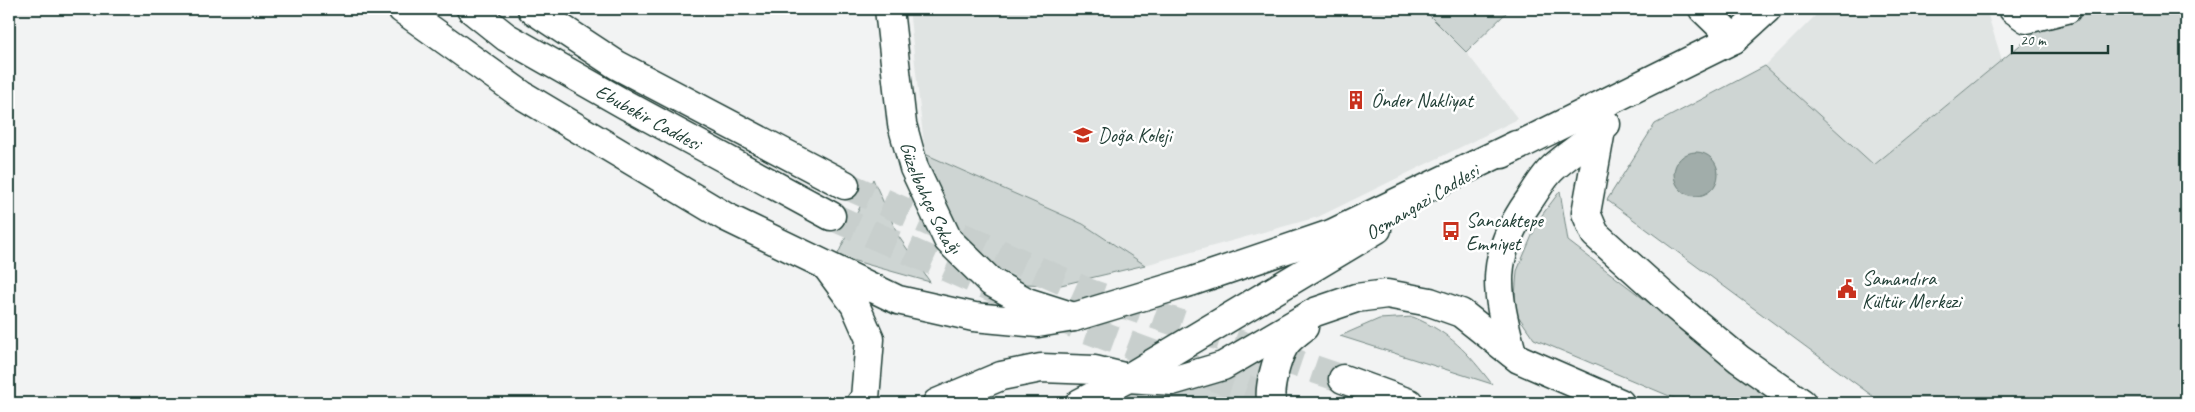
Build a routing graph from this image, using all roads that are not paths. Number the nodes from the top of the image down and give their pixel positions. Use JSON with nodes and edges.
{"nodes":[{"id":1,"x":402,"y":9,"type":"edge"},
{"id":2,"x":471,"y":9,"type":"edge"},
{"id":3,"x":532,"y":9,"type":"edge"},
{"id":4,"x":889,"y":9,"type":"edge"},
{"id":5,"x":1702,"y":9,"type":"edge"},
{"id":6,"x":1766,"y":9,"type":"edge"},
{"id":7,"x":2013,"y":9,"type":"edge"},
{"id":8,"x":2068,"y":9,"type":"edge"},
{"id":9,"x":1734,"y":39,"type":"junction"},
{"id":10,"x":1644,"y":83,"type":"junction"},
{"id":11,"x":1601,"y":130,"type":"junction"},
{"id":12,"x":1516,"y":145,"type":"junction"},
{"id":13,"x":845,"y":185,"type":"tunnel mouth"},
{"id":14,"x":831,"y":216,"type":"tunnel mouth"},
{"id":15,"x":824,"y":264,"type":"junction"},
{"id":16,"x":1321,"y":311,"type":"junction"},
{"id":17,"x":1074,"y":317,"type":"junction"},
{"id":18,"x":1512,"y":353,"type":"junction"},
{"id":19,"x":1128,"y":378,"type":"junction"},
{"id":20,"x":1344,"y":379,"type":"tunnel mouth"},
{"id":21,"x":861,"y":403,"type":"edge"},
{"id":22,"x":936,"y":403,"type":"edge"},
{"id":23,"x":1080,"y":403,"type":"edge"},
{"id":24,"x":1272,"y":403,"type":"edge"},
{"id":25,"x":1409,"y":403,"type":"edge"},
{"id":26,"x":1620,"y":403,"type":"edge"},
{"id":27,"x":1802,"y":403,"type":"edge"}],
"edges":[{"from":1,"to":15,"type":"main road"},
{"from":2,"to":14,"type":"main road","name":"Ebubekir Caddesi"},
{"from":3,"to":13,"type":"main road","name":"Ebubekir Caddesi"},
{"from":4,"to":17,"type":"main road","name":"Güzelbahçe Sokağı"},
{"from":5,"to":9,"type":"main road"},
{"from":6,"to":9,"type":"main road","name":"Osmangazi Caddesi"},
{"from":7,"to":8,"type":"main road"},
{"from":9,"to":10,"type":"main road","name":"Osmangazi Caddesi"},
{"from":10,"to":11,"type":"main road"},
{"from":10,"to":12,"type":"main road","name":"Osmangazi Caddesi"},
{"from":11,"to":18,"type":"main road"},
{"from":11,"to":27,"type":"main road"},
{"from":12,"to":17,"type":"main road"},
{"from":12,"to":19,"type":"main road","name":"Osmangazi Caddesi"},
{"from":15,"to":17,"type":"main road"},
{"from":15,"to":21,"type":"main road"},
{"from":16,"to":18,"type":"main road"},
{"from":16,"to":19,"type":"main road"},
{"from":16,"to":24,"type":"main road"},
{"from":18,"to":26,"type":"main road"},
{"from":19,"to":22,"type":"main road"},
{"from":19,"to":23,"type":"main road","name":"Osmangazi Caddesi"},
{"from":20,"to":25,"type":"main road"}]}
